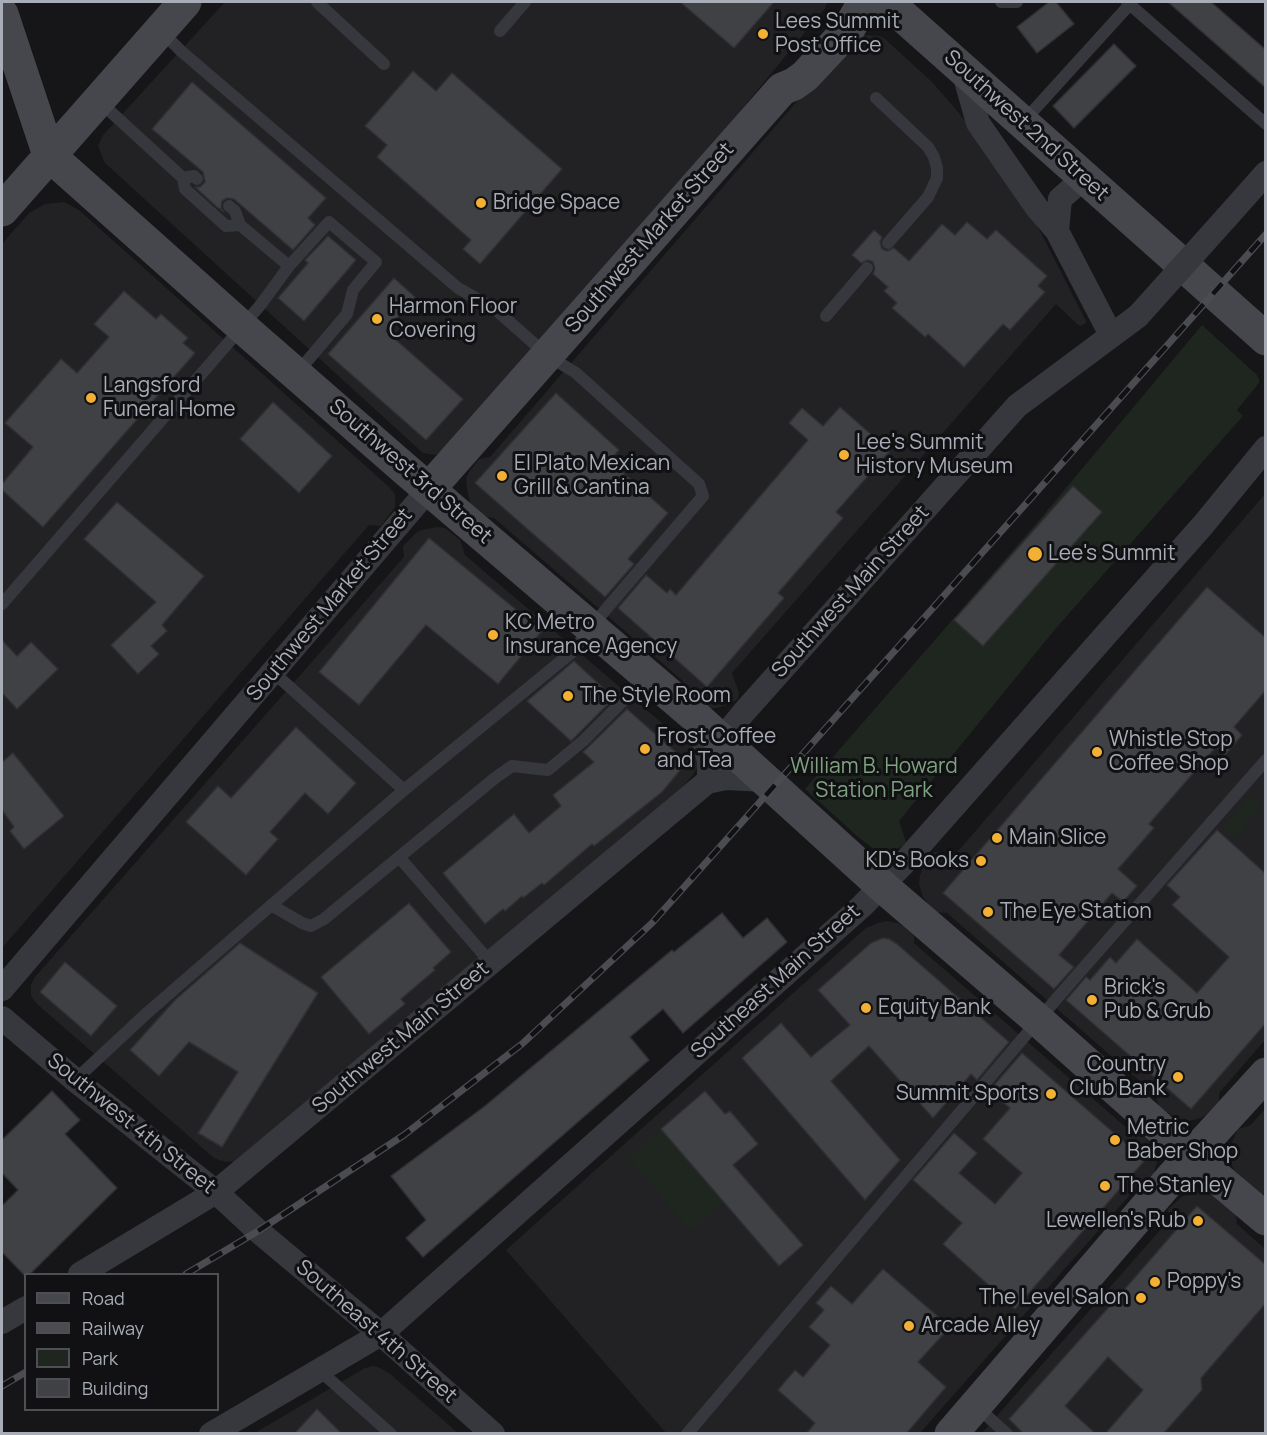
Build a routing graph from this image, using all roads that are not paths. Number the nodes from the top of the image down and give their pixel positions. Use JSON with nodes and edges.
{"nodes":[{"id":1,"x":185,"y":2,"type":"edge"},
{"id":2,"x":317,"y":2,"type":"edge"},
{"id":3,"x":525,"y":2,"type":"edge"},
{"id":4,"x":849,"y":2,"type":"edge"},
{"id":5,"x":864,"y":2,"type":"edge"},
{"id":6,"x":887,"y":2,"type":"edge"},
{"id":7,"x":1001,"y":2,"type":"edge"},
{"id":8,"x":1017,"y":2,"type":"edge"},
{"id":9,"x":1130,"y":2,"type":"edge"},
{"id":10,"x":2,"y":14,"type":"edge"},
{"id":11,"x":160,"y":30,"type":"junction"},
{"id":12,"x":500,"y":31,"type":"dead end"},
{"id":13,"x":384,"y":64,"type":"dead end"},
{"id":14,"x":963,"y":70,"type":"junction"},
{"id":15,"x":782,"y":89,"type":"junction"},
{"id":16,"x":876,"y":98,"type":"dead end"},
{"id":17,"x":98,"y":100,"type":"junction"},
{"id":18,"x":1022,"y":123,"type":"junction"},
{"id":19,"x":1266,"y":124,"type":"edge"},
{"id":20,"x":50,"y":155,"type":"junction"},
{"id":21,"x":1266,"y":173,"type":"edge"},
{"id":22,"x":183,"y":178,"type":"junction"},
{"id":23,"x":1084,"y":178,"type":"junction"},
{"id":24,"x":197,"y":179,"type":"dead end"},
{"id":25,"x":229,"y":206,"type":"dead end"},
{"id":26,"x":2,"y":210,"type":"edge"},
{"id":27,"x":240,"y":225,"type":"junction"},
{"id":28,"x":1057,"y":231,"type":"junction"},
{"id":29,"x":888,"y":243,"type":"dead end"},
{"id":30,"x":289,"y":266,"type":"junction"},
{"id":31,"x":867,"y":268,"type":"dead end"},
{"id":32,"x":826,"y":316,"type":"dead end"},
{"id":33,"x":242,"y":327,"type":"junction"},
{"id":34,"x":1111,"y":335,"type":"junction"},
{"id":35,"x":1266,"y":339,"type":"edge"},
{"id":36,"x":547,"y":355,"type":"junction"},
{"id":37,"x":297,"y":374,"type":"junction"},
{"id":38,"x":1266,"y":448,"type":"edge"},
{"id":39,"x":429,"y":489,"type":"junction"},
{"id":40,"x":2,"y":604,"type":"edge"},
{"id":41,"x":590,"y":627,"type":"junction"},
{"id":42,"x":273,"y":672,"type":"junction"},
{"id":43,"x":645,"y":674,"type":"junction"},
{"id":44,"x":709,"y":729,"type":"junction"},
{"id":45,"x":1266,"y":759,"type":"edge"},
{"id":46,"x":765,"y":780,"type":"junction"},
{"id":47,"x":707,"y":782,"type":"junction"},
{"id":48,"x":404,"y":790,"type":"junction"},
{"id":49,"x":399,"y":857,"type":"junction"},
{"id":50,"x":882,"y":886,"type":"junction"},
{"id":51,"x":272,"y":905,"type":"junction"},
{"id":52,"x":491,"y":963,"type":"junction"},
{"id":53,"x":2,"y":988,"type":"edge"},
{"id":54,"x":2,"y":1018,"type":"edge"},
{"id":55,"x":1038,"y":1020,"type":"junction"},
{"id":56,"x":1266,"y":1074,"type":"edge"},
{"id":57,"x":75,"y":1080,"type":"junction"},
{"id":58,"x":1191,"y":1156,"type":"junction"},
{"id":59,"x":216,"y":1192,"type":"junction"},
{"id":60,"x":1266,"y":1219,"type":"edge"},
{"id":61,"x":258,"y":1231,"type":"joint"},
{"id":62,"x":83,"y":1273,"type":"edge"},
{"id":63,"x":24,"y":1309,"type":"edge"},
{"id":64,"x":2,"y":1322,"type":"edge"},
{"id":65,"x":381,"y":1334,"type":"junction"},
{"id":66,"x":319,"y":1370,"type":"junction"},
{"id":67,"x":975,"y":1405,"type":"junction"},
{"id":68,"x":211,"y":1434,"type":"edge"},
{"id":69,"x":391,"y":1434,"type":"edge"},
{"id":70,"x":494,"y":1434,"type":"edge"},
{"id":71,"x":687,"y":1434,"type":"edge"},
{"id":72,"x":951,"y":1434,"type":"edge"},
{"id":73,"x":1008,"y":1434,"type":"edge"}],
"edges":[{"from":1,"to":11,"type":"main road"},
{"from":2,"to":13,"type":"lane"},
{"from":3,"to":12,"type":"lane"},
{"from":4,"to":15,"type":"main road","name":"Southwest Market Street"},
{"from":5,"to":15,"type":"main road","name":"Southwest Market Street"},
{"from":6,"to":14,"type":"main road","name":"Southwest 2nd Street"},
{"from":7,"to":8,"type":"lane"},
{"from":9,"to":18,"type":"lane"},
{"from":9,"to":19,"type":"lane"},
{"from":10,"to":20,"type":"main road","name":"Southwest 3rd Street"},
{"from":11,"to":17,"type":"main road"},
{"from":11,"to":36,"type":"lane"},
{"from":14,"to":18,"type":"main road","name":"Southwest 2nd Street"},
{"from":14,"to":28,"type":"street"},
{"from":15,"to":36,"type":"main road","name":"Southwest Market Street"},
{"from":16,"to":29,"type":"lane"},
{"from":17,"to":20,"type":"main road"},
{"from":17,"to":22,"type":"lane"},
{"from":18,"to":23,"type":"main road","name":"Southwest 2nd Street"},
{"from":20,"to":26,"type":"main road"},
{"from":20,"to":33,"type":"main road","name":"Southwest 3rd Street"},
{"from":21,"to":34,"type":"street","name":"Southwest Main Street","bridge":true},
{"from":22,"to":24,"type":"lane"},
{"from":22,"to":27,"type":"lane"},
{"from":23,"to":28,"type":"street"},
{"from":23,"to":35,"type":"main road","name":"Southwest 2nd Street"},
{"from":25,"to":27,"type":"lane"},
{"from":27,"to":30,"type":"lane"},
{"from":28,"to":34,"type":"street"},
{"from":30,"to":33,"type":"lane"},
{"from":30,"to":37,"type":"lane"},
{"from":31,"to":32,"type":"lane"},
{"from":33,"to":37,"type":"main road","name":"Southwest 3rd Street"},
{"from":33,"to":40,"type":"lane"},
{"from":34,"to":44,"type":"street","name":"Southwest Main Street"},
{"from":36,"to":39,"type":"main road","name":"Southwest Market Street"},
{"from":36,"to":41,"type":"lane"},
{"from":37,"to":39,"type":"main road","name":"Southwest 3rd Street"},
{"from":38,"to":50,"type":"street","name":"Southeast Main Street"},
{"from":39,"to":41,"type":"main road","name":"Southwest 3rd Street"},
{"from":39,"to":42,"type":"street","name":"Southwest Market Street"},
{"from":41,"to":43,"type":"main road","name":"Southwest 3rd Street"},
{"from":41,"to":48,"type":"lane"},
{"from":42,"to":48,"type":"lane"},
{"from":42,"to":53,"type":"street","name":"Southwest Market Street"},
{"from":43,"to":44,"type":"main road","name":"Southwest 3rd Street"},
{"from":43,"to":49,"type":"lane"},
{"from":44,"to":46,"type":"main road","name":"Southwest 3rd Street"},
{"from":44,"to":47,"type":"street"},
{"from":45,"to":55,"type":"lane"},
{"from":46,"to":47,"type":"street"},
{"from":46,"to":50,"type":"main road","name":"Southwest 3rd Street"},
{"from":47,"to":52,"type":"street","name":"Southwest Main Street"},
{"from":48,"to":51,"type":"lane"},
{"from":49,"to":51,"type":"lane"},
{"from":49,"to":52,"type":"lane"},
{"from":50,"to":55,"type":"main road","name":"Southwest 3rd Street"},
{"from":50,"to":65,"type":"street","name":"Southeast Main Street"},
{"from":51,"to":57,"type":"lane"},
{"from":52,"to":59,"type":"street","name":"Southwest Main Street"},
{"from":54,"to":57,"type":"street","name":"Southwest 4th Street"},
{"from":55,"to":58,"type":"main road","name":"Southwest 3rd Street"},
{"from":55,"to":71,"type":"lane"},
{"from":56,"to":58,"type":"main road"},
{"from":57,"to":59,"type":"street","name":"Southwest 4th Street"},
{"from":58,"to":60,"type":"main road","name":"Southwest 3rd Street"},
{"from":58,"to":67,"type":"main road"},
{"from":59,"to":61,"type":"street","name":"Southwest 4th Street"},
{"from":59,"to":62,"type":"street","name":"Southwest Main Street"},
{"from":61,"to":65,"type":"street","name":"Southeast 4th Street"},
{"from":63,"to":64,"type":"street"},
{"from":65,"to":66,"type":"street","name":"Southeast Main Street"},
{"from":65,"to":70,"type":"street","name":"Southeast 4th Street"},
{"from":66,"to":68,"type":"street","name":"Southeast Main Street"},
{"from":66,"to":69,"type":"lane"},
{"from":67,"to":72,"type":"main road"},
{"from":67,"to":73,"type":"lane"}]}
